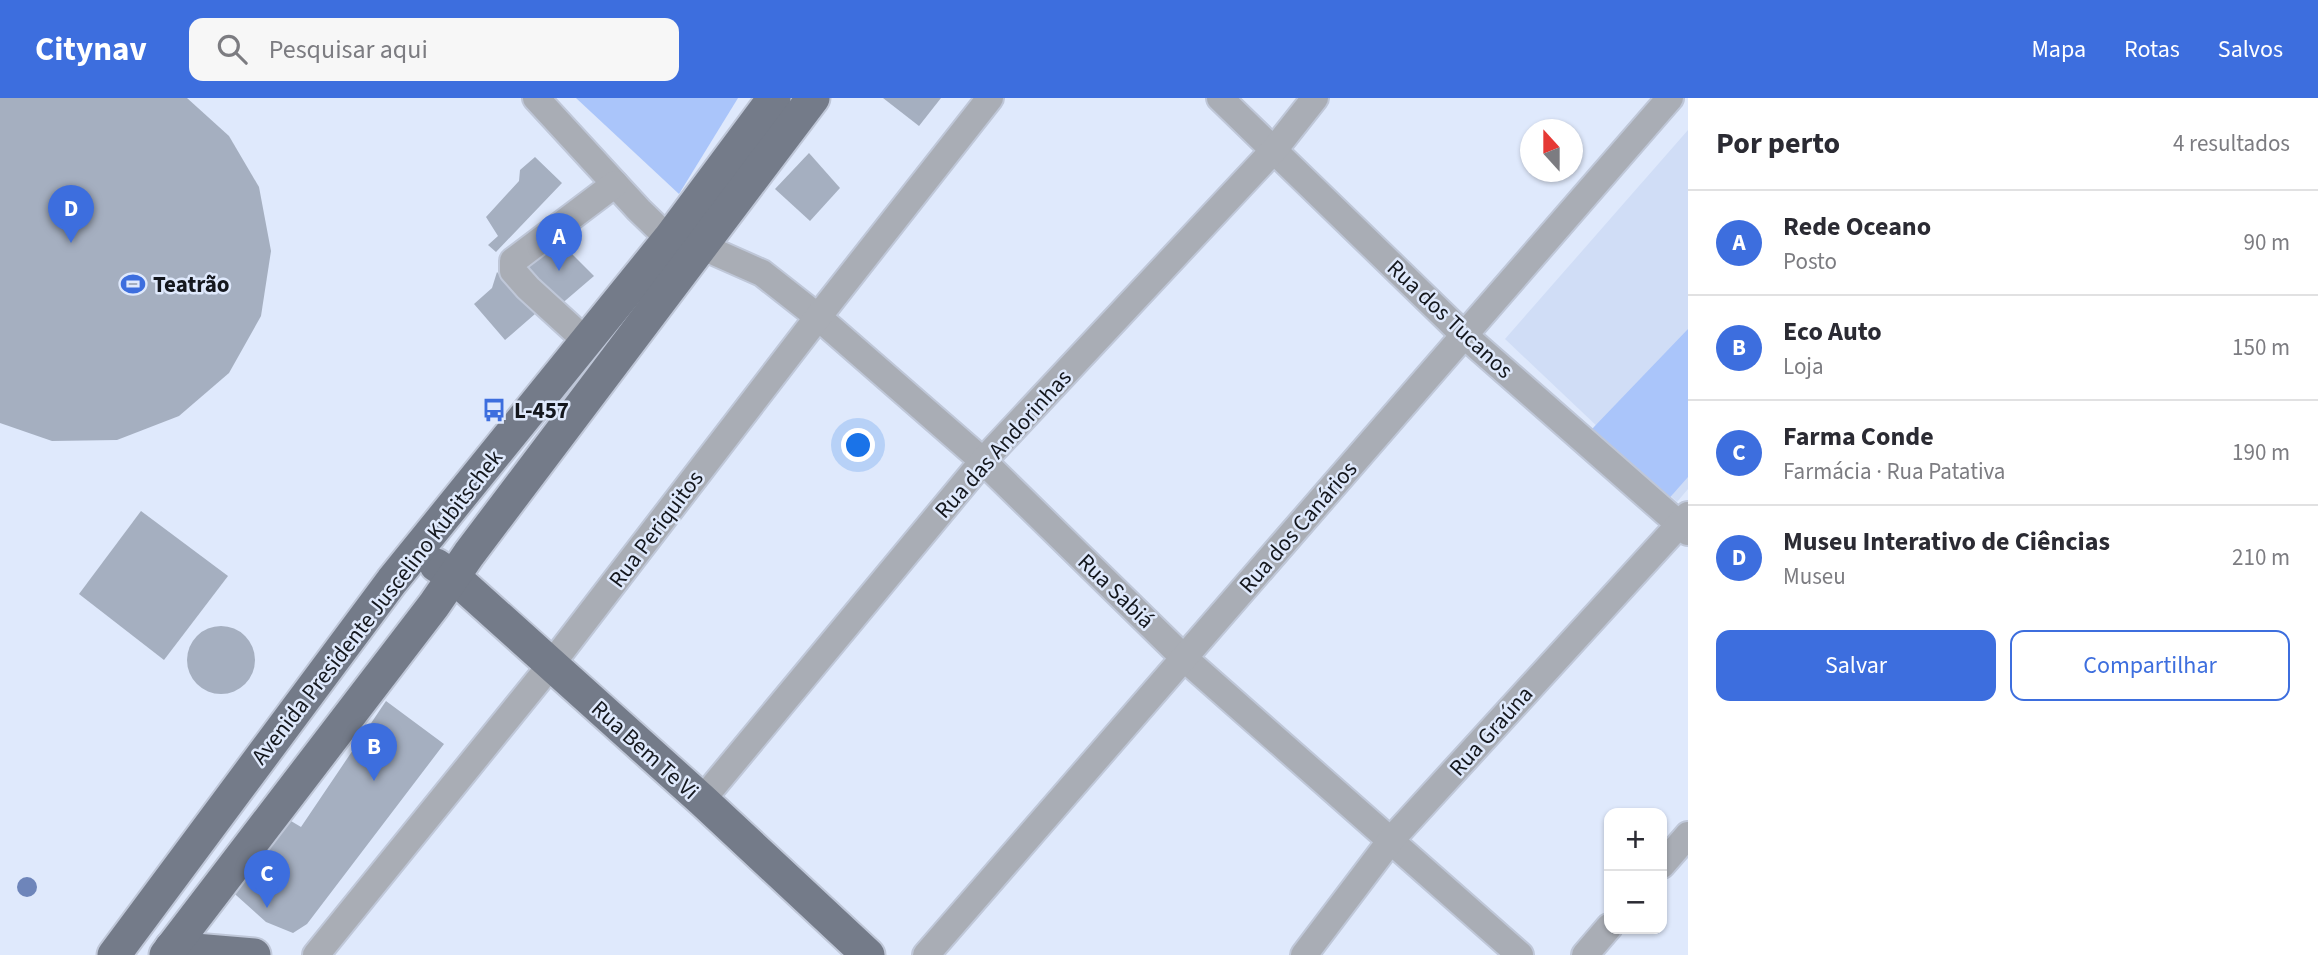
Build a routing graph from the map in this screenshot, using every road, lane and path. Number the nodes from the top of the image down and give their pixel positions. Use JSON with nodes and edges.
{"nodes":[{"id":1,"x":536,"y":98,"type":"edge"},
{"id":2,"x":774,"y":98,"type":"edge"},
{"id":3,"x":813,"y":98,"type":"edge"},
{"id":4,"x":990,"y":98,"type":"edge"},
{"id":5,"x":1220,"y":98,"type":"edge"},
{"id":6,"x":1315,"y":98,"type":"edge"},
{"id":7,"x":1670,"y":98,"type":"edge"},
{"id":8,"x":1274,"y":150,"type":"junction"},
{"id":9,"x":615,"y":184,"type":"junction"},
{"id":10,"x":669,"y":239,"type":"junction"},
{"id":11,"x":701,"y":246,"type":"junction"},
{"id":12,"x":818,"y":317,"type":"junction"},
{"id":13,"x":1464,"y":335,"type":"junction"},
{"id":14,"x":586,"y":341,"type":"junction"},
{"id":15,"x":983,"y":461,"type":"junction"},
{"id":16,"x":1685,"y":524,"type":"edge"},
{"id":17,"x":416,"y":551,"type":"junction"},
{"id":18,"x":454,"y":577,"type":"junction"},
{"id":19,"x":1184,"y":658,"type":"junction"},
{"id":20,"x":550,"y":666,"type":"junction"},
{"id":21,"x":702,"y":800,"type":"junction"},
{"id":22,"x":1688,"y":835,"type":"edge"},
{"id":23,"x":1391,"y":840,"type":"junction"},
{"id":24,"x":1667,"y":859,"type":"edge"},
{"id":25,"x":1604,"y":933,"type":"edge"},
{"id":26,"x":168,"y":952,"type":"edge"},
{"id":27,"x":114,"y":955,"type":"edge"},
{"id":28,"x":254,"y":955,"type":"edge"},
{"id":29,"x":316,"y":955,"type":"edge"},
{"id":30,"x":868,"y":955,"type":"edge"},
{"id":31,"x":926,"y":955,"type":"edge"},
{"id":32,"x":1304,"y":955,"type":"edge"},
{"id":33,"x":1520,"y":955,"type":"edge"},
{"id":34,"x":1585,"y":955,"type":"edge"}],
"edges":[{"from":1,"to":9,"type":"street"},
{"from":2,"to":10,"type":"main road","name":"Avenida Presidente Juscelino Kubitschek"},
{"from":3,"to":11,"type":"main road","name":"Avenida Presidente Juscelino Kubitschek"},
{"from":4,"to":12,"type":"street","name":"Rua Periquitos"},
{"from":5,"to":8,"type":"street","name":"Rua dos Tucanos"},
{"from":6,"to":8,"type":"street","name":"Rua das Andorinhas"},
{"from":7,"to":13,"type":"street","name":"Rua dos Canários"},
{"from":8,"to":13,"type":"street","name":"Rua dos Tucanos"},
{"from":8,"to":15,"type":"street","name":"Rua das Andorinhas"},
{"from":9,"to":10,"type":"street"},
{"from":9,"to":14,"type":"street"},
{"from":10,"to":11,"type":"street","name":"Rua Sabiá"},
{"from":10,"to":14,"type":"main road","name":"Avenida Presidente Juscelino Kubitschek"},
{"from":11,"to":12,"type":"street","name":"Rua Sabiá"},
{"from":11,"to":18,"type":"main road","name":"Avenida Presidente Juscelino Kubitschek"},
{"from":12,"to":15,"type":"street","name":"Rua Sabiá"},
{"from":12,"to":20,"type":"street","name":"Rua Periquitos"},
{"from":13,"to":16,"type":"street","name":"Rua dos Tucanos"},
{"from":13,"to":19,"type":"street","name":"Rua dos Canários"},
{"from":14,"to":17,"type":"main road","name":"Avenida Presidente Juscelino Kubitschek"},
{"from":15,"to":19,"type":"street","name":"Rua Sabiá"},
{"from":15,"to":21,"type":"street","name":"Rua das Andorinhas"},
{"from":16,"to":23,"type":"street","name":"Rua Graúna"},
{"from":17,"to":18,"type":"main road","name":"Rua Bem Te Vi"},
{"from":17,"to":27,"type":"main road","name":"Avenida Presidente Juscelino Kubitschek"},
{"from":18,"to":20,"type":"main road","name":"Rua Bem Te Vi"},
{"from":18,"to":26,"type":"main road","name":"Avenida Presidente Juscelino Kubitschek"},
{"from":19,"to":23,"type":"street","name":"Rua Sabiá"},
{"from":19,"to":31,"type":"street","name":"Rua dos Canários"},
{"from":20,"to":21,"type":"main road","name":"Rua Bem Te Vi"},
{"from":20,"to":29,"type":"street","name":"Rua Periquitos"},
{"from":21,"to":30,"type":"main road","name":"Rua Bem Te Vi"},
{"from":22,"to":24,"type":"street"},
{"from":23,"to":32,"type":"street","name":"Rua Graúna"},
{"from":23,"to":33,"type":"street","name":"Rua Sabiá"},
{"from":25,"to":34,"type":"street"},
{"from":26,"to":28,"type":"main road"}]}
